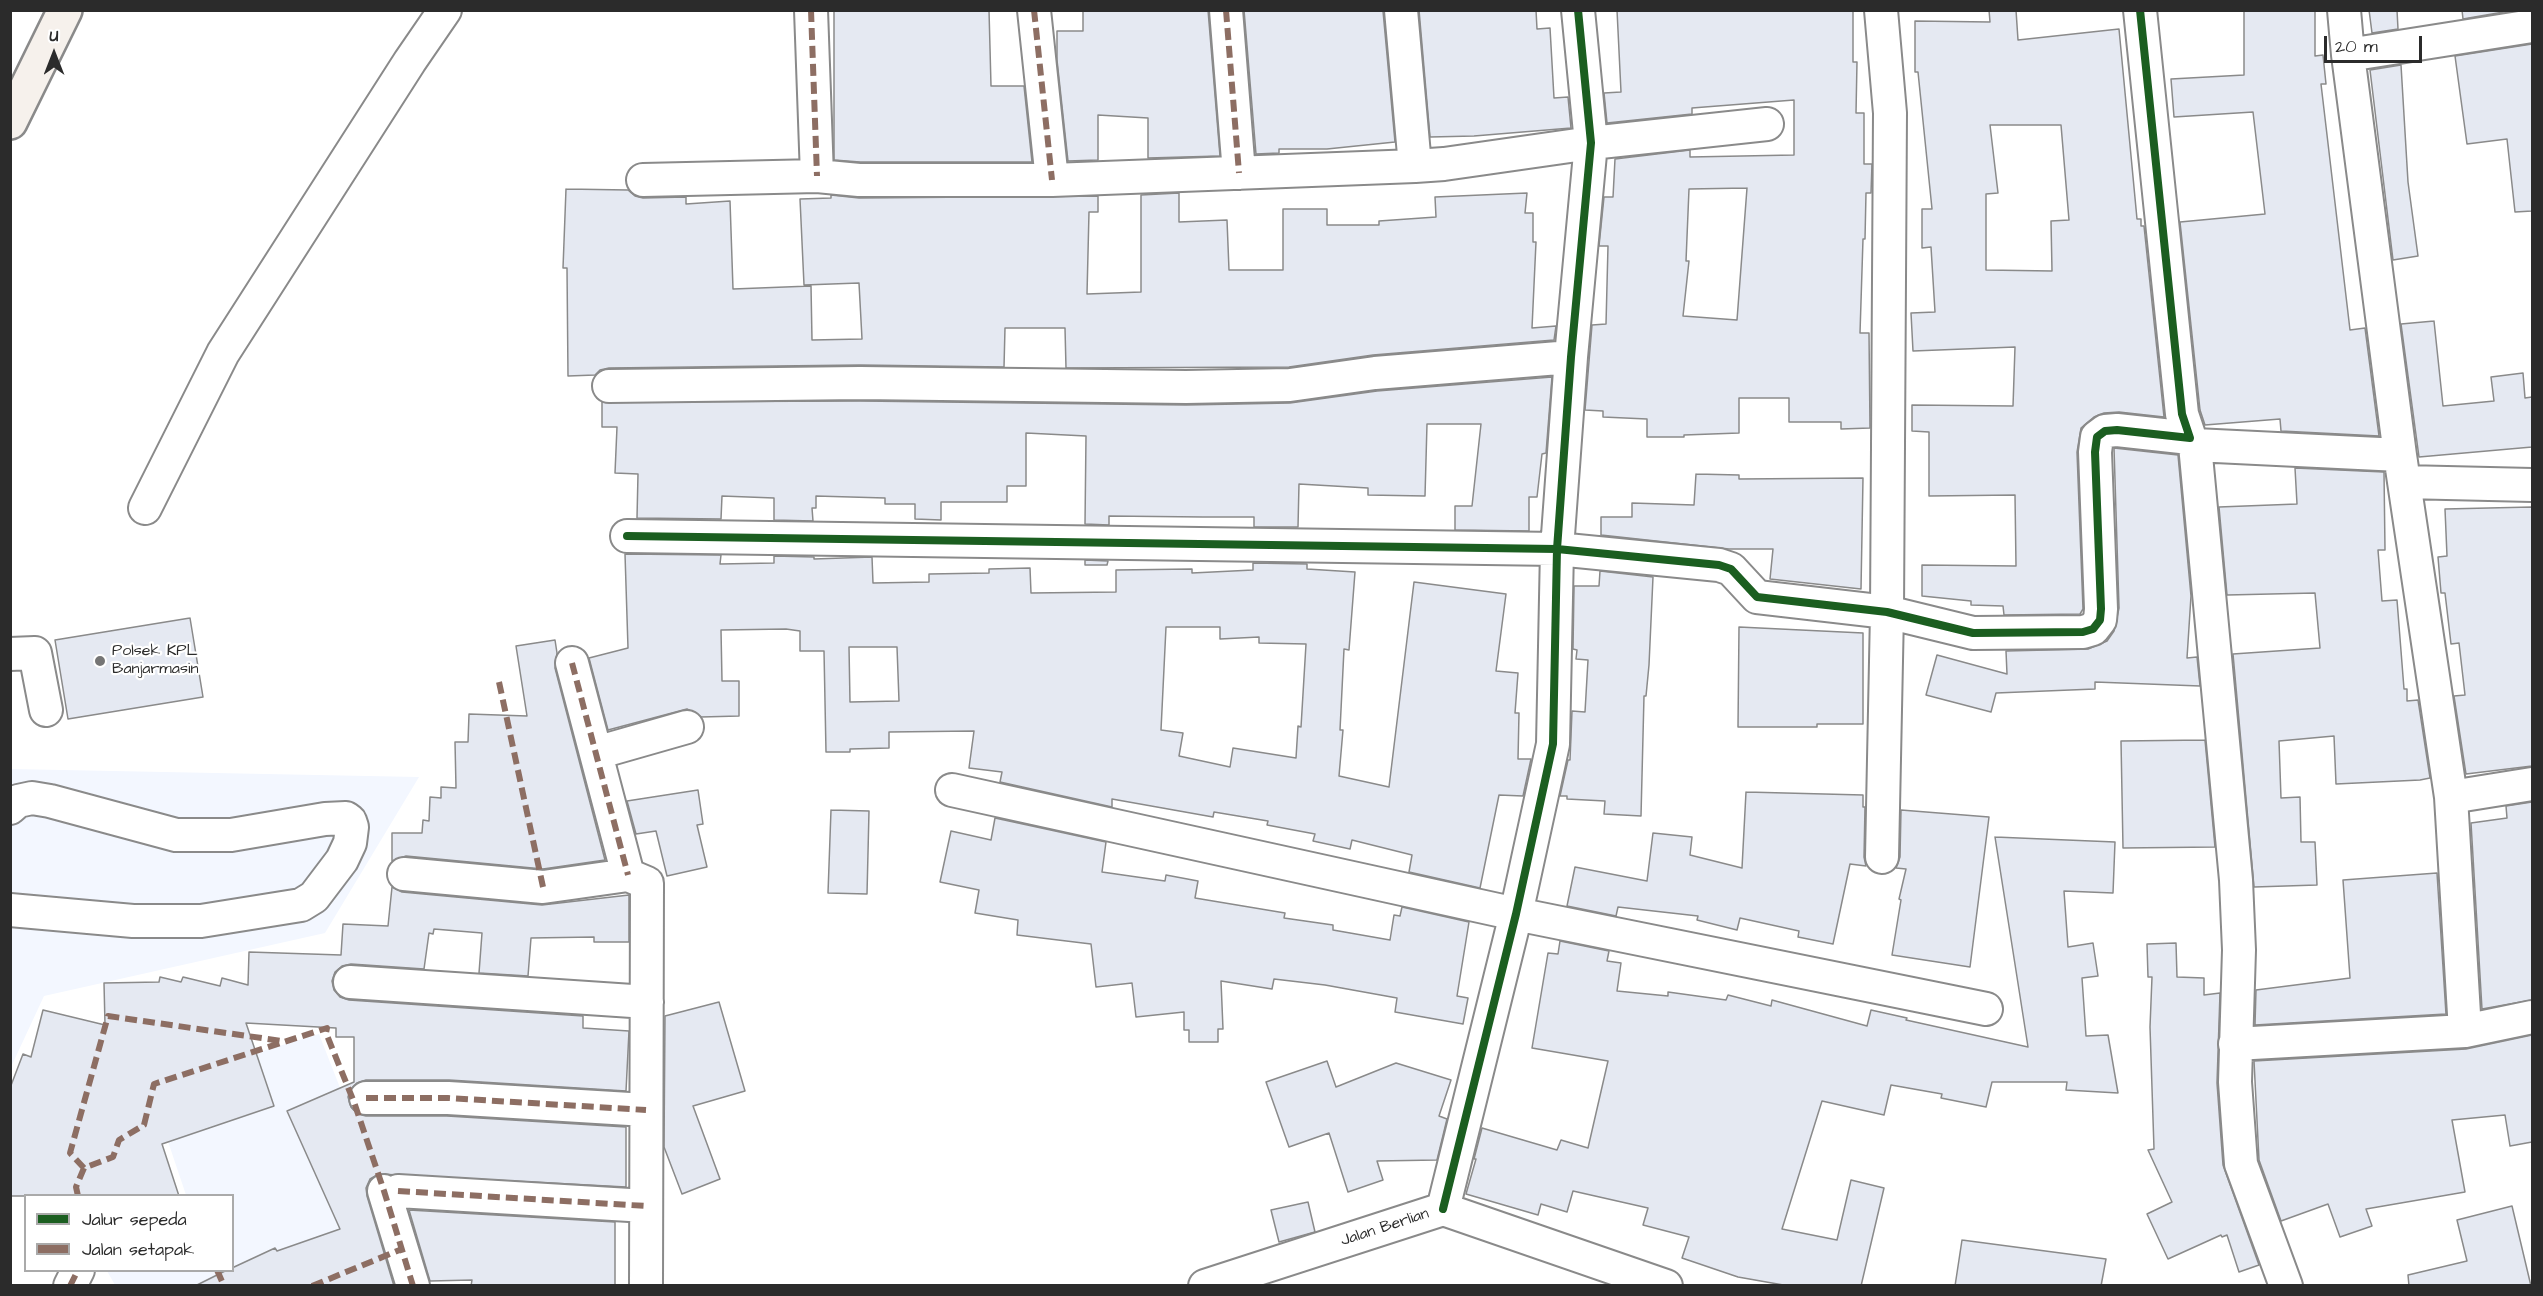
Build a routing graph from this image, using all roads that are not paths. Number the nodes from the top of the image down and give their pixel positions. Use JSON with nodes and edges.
{"nodes":[{"id":1,"x":65,"y":10,"type":"edge"},
{"id":2,"x":445,"y":10,"type":"edge"},
{"id":3,"x":811,"y":10,"type":"edge"},
{"id":4,"x":1034,"y":10,"type":"edge"},
{"id":5,"x":1226,"y":10,"type":"edge"},
{"id":6,"x":1401,"y":10,"type":"edge"},
{"id":7,"x":1578,"y":10,"type":"edge"},
{"id":8,"x":1881,"y":10,"type":"edge"},
{"id":9,"x":2140,"y":10,"type":"edge"},
{"id":10,"x":2344,"y":10,"type":"edge"},
{"id":11,"x":2532,"y":26,"type":"edge"},
{"id":12,"x":2348,"y":55,"type":"junction"},
{"id":13,"x":10,"y":122,"type":"edge"},
{"id":14,"x":1767,"y":124,"type":"dead end"},
{"id":15,"x":1592,"y":143,"type":"junction"},
{"id":16,"x":1415,"y":166,"type":"junction"},
{"id":17,"x":1239,"y":174,"type":"junction"},
{"id":18,"x":817,"y":176,"type":"junction"},
{"id":19,"x":643,"y":180,"type":"dead end"},
{"id":20,"x":1052,"y":180,"type":"junction"},
{"id":21,"x":1571,"y":357,"type":"junction"},
{"id":22,"x":609,"y":386,"type":"dead end"},
{"id":23,"x":2192,"y":442,"type":"junction"},
{"id":24,"x":2402,"y":469,"type":"junction"},
{"id":25,"x":2532,"y":485,"type":"edge"},
{"id":26,"x":145,"y":508,"type":"dead end"},
{"id":27,"x":627,"y":536,"type":"dead end"},
{"id":28,"x":1557,"y":549,"type":"junction"},
{"id":29,"x":1887,"y":612,"type":"junction"},
{"id":30,"x":10,"y":654,"type":"edge"},
{"id":31,"x":572,"y":663,"type":"dead end"},
{"id":32,"x":46,"y":710,"type":"dead end"},
{"id":33,"x":687,"y":727,"type":"dead end"},
{"id":34,"x":596,"y":753,"type":"junction"},
{"id":35,"x":2532,"y":784,"type":"edge"},
{"id":36,"x":952,"y":790,"type":"dead end"},
{"id":37,"x":2451,"y":797,"type":"junction"},
{"id":38,"x":10,"y":808,"type":"edge"},
{"id":39,"x":1882,"y":857,"type":"dead end"},
{"id":40,"x":404,"y":874,"type":"dead end"},
{"id":41,"x":628,"y":875,"type":"junction"},
{"id":42,"x":10,"y":910,"type":"edge"},
{"id":43,"x":1516,"y":914,"type":"junction"},
{"id":44,"x":350,"y":982,"type":"dead end"},
{"id":45,"x":647,"y":1002,"type":"junction"},
{"id":46,"x":1986,"y":1009,"type":"dead end"},
{"id":47,"x":2532,"y":1017,"type":"edge"},
{"id":48,"x":2465,"y":1031,"type":"junction"},
{"id":49,"x":2235,"y":1044,"type":"junction"},
{"id":50,"x":366,"y":1098,"type":"dead end"},
{"id":51,"x":646,"y":1110,"type":"junction"},
{"id":52,"x":646,"y":1206,"type":"junction"},
{"id":53,"x":1443,"y":1209,"type":"junction"},
{"id":54,"x":77,"y":1272,"type":"edge"},
{"id":55,"x":1217,"y":1284,"type":"edge"},
{"id":56,"x":70,"y":1286,"type":"edge"},
{"id":57,"x":413,"y":1286,"type":"edge"},
{"id":58,"x":646,"y":1286,"type":"edge"},
{"id":59,"x":1666,"y":1286,"type":"edge"},
{"id":60,"x":2286,"y":1286,"type":"edge"}],
"edges":[{"from":1,"to":13,"type":"highway"},
{"from":2,"to":26,"type":"street"},
{"from":3,"to":18,"type":"street"},
{"from":4,"to":20,"type":"street"},
{"from":5,"to":17,"type":"street"},
{"from":6,"to":16,"type":"street"},
{"from":7,"to":15,"type":"street"},
{"from":8,"to":29,"type":"street"},
{"from":9,"to":23,"type":"street"},
{"from":10,"to":12,"type":"street"},
{"from":11,"to":12,"type":"street"},
{"from":12,"to":24,"type":"street"},
{"from":14,"to":15,"type":"street"},
{"from":15,"to":16,"type":"street"},
{"from":15,"to":21,"type":"street"},
{"from":16,"to":17,"type":"street"},
{"from":17,"to":20,"type":"street"},
{"from":18,"to":19,"type":"street"},
{"from":18,"to":20,"type":"street"},
{"from":21,"to":22,"type":"street"},
{"from":21,"to":28,"type":"street"},
{"from":23,"to":24,"type":"street"},
{"from":23,"to":29,"type":"street"},
{"from":23,"to":49,"type":"street"},
{"from":24,"to":25,"type":"street"},
{"from":24,"to":37,"type":"street"},
{"from":27,"to":28,"type":"street"},
{"from":28,"to":29,"type":"street"},
{"from":28,"to":43,"type":"street"},
{"from":29,"to":39,"type":"street"},
{"from":30,"to":32,"type":"street"},
{"from":31,"to":34,"type":"street"},
{"from":33,"to":34,"type":"street"},
{"from":34,"to":41,"type":"street"},
{"from":35,"to":37,"type":"street"},
{"from":36,"to":43,"type":"street"},
{"from":37,"to":48,"type":"street"},
{"from":38,"to":42,"type":"street"},
{"from":40,"to":41,"type":"street"},
{"from":41,"to":45,"type":"street"},
{"from":43,"to":46,"type":"street"},
{"from":43,"to":53,"type":"street"},
{"from":44,"to":45,"type":"street"},
{"from":45,"to":51,"type":"street"},
{"from":47,"to":48,"type":"street"},
{"from":48,"to":49,"type":"street"},
{"from":49,"to":60,"type":"street"},
{"from":50,"to":51,"type":"street"},
{"from":51,"to":52,"type":"street"},
{"from":52,"to":57,"type":"street"},
{"from":52,"to":58,"type":"street"},
{"from":53,"to":55,"type":"street","name":"Jalan Berlian"},
{"from":53,"to":59,"type":"street","name":"Jalan Berlian"},
{"from":54,"to":56,"type":"street"}]}
